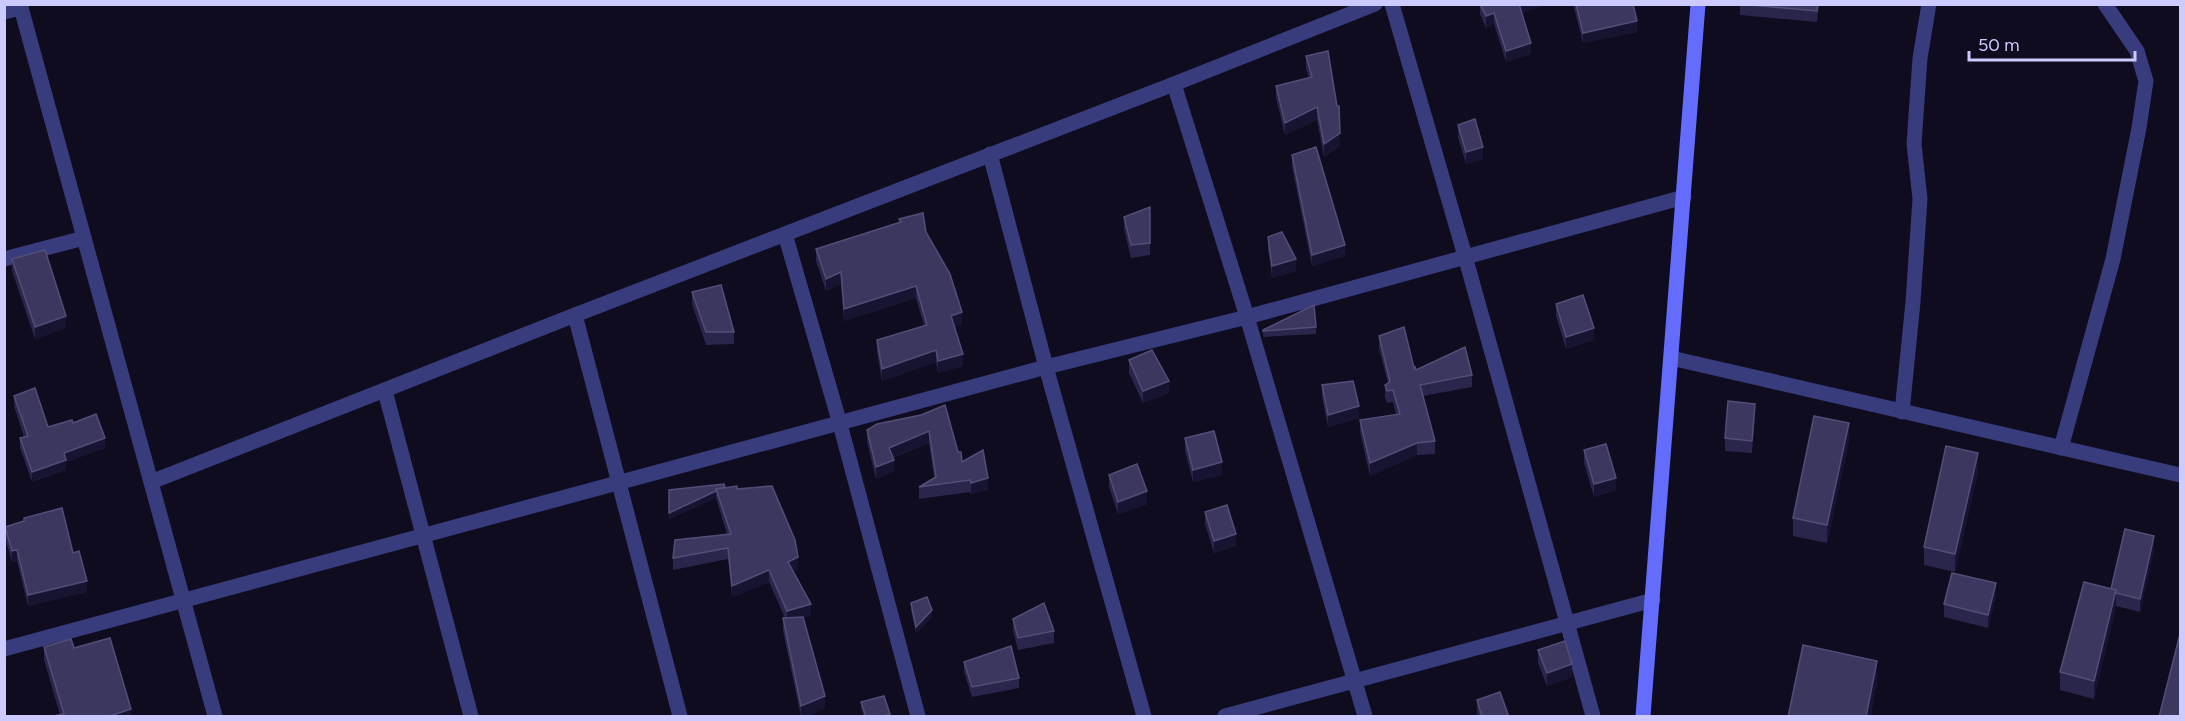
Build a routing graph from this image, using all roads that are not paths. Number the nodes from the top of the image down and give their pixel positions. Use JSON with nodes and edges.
{"nodes":[{"id":1,"x":1375,"y":4,"type":"edge"},
{"id":2,"x":1392,"y":4,"type":"edge"},
{"id":3,"x":1698,"y":4,"type":"edge"},
{"id":4,"x":1929,"y":4,"type":"edge"},
{"id":5,"x":2105,"y":4,"type":"edge"},
{"id":6,"x":21,"y":6,"type":"edge"},
{"id":7,"x":4,"y":12,"type":"edge"},
{"id":8,"x":1174,"y":84,"type":"junction"},
{"id":9,"x":990,"y":154,"type":"junction"},
{"id":10,"x":1684,"y":197,"type":"junction"},
{"id":11,"x":785,"y":234,"type":"junction"},
{"id":12,"x":84,"y":238,"type":"junction"},
{"id":13,"x":1465,"y":256,"type":"junction"},
{"id":14,"x":4,"y":259,"type":"edge"},
{"id":15,"x":574,"y":315,"type":"junction"},
{"id":16,"x":1247,"y":317,"type":"junction"},
{"id":17,"x":1671,"y":358,"type":"junction"},
{"id":18,"x":1046,"y":367,"type":"junction"},
{"id":19,"x":385,"y":391,"type":"junction"},
{"id":20,"x":1902,"y":412,"type":"junction"},
{"id":21,"x":840,"y":424,"type":"junction"},
{"id":22,"x":2061,"y":448,"type":"junction"},
{"id":23,"x":2181,"y":475,"type":"edge"},
{"id":24,"x":151,"y":482,"type":"junction"},
{"id":25,"x":618,"y":484,"type":"junction"},
{"id":26,"x":423,"y":537,"type":"junction"},
{"id":27,"x":1653,"y":600,"type":"junction"},
{"id":28,"x":184,"y":601,"type":"junction"},
{"id":29,"x":1567,"y":623,"type":"junction"},
{"id":30,"x":4,"y":650,"type":"edge"},
{"id":31,"x":1355,"y":682,"type":"junction"},
{"id":32,"x":215,"y":717,"type":"edge"},
{"id":33,"x":471,"y":717,"type":"edge"},
{"id":34,"x":680,"y":717,"type":"edge"},
{"id":35,"x":918,"y":717,"type":"edge"},
{"id":36,"x":1144,"y":717,"type":"edge"},
{"id":37,"x":1225,"y":717,"type":"edge"},
{"id":38,"x":1365,"y":717,"type":"edge"},
{"id":39,"x":1593,"y":717,"type":"edge"},
{"id":40,"x":1643,"y":717,"type":"edge"}],
"edges":[{"from":1,"to":8,"type":"street"},
{"from":2,"to":13,"type":"street"},
{"from":3,"to":10,"type":"street"},
{"from":4,"to":20,"type":"street"},
{"from":5,"to":22,"type":"street"},
{"from":6,"to":7,"type":"street"},
{"from":6,"to":12,"type":"street"},
{"from":8,"to":9,"type":"street"},
{"from":8,"to":16,"type":"street"},
{"from":9,"to":11,"type":"street"},
{"from":9,"to":18,"type":"street"},
{"from":10,"to":13,"type":"street"},
{"from":10,"to":17,"type":"street"},
{"from":11,"to":15,"type":"street"},
{"from":11,"to":21,"type":"street"},
{"from":12,"to":14,"type":"street"},
{"from":12,"to":24,"type":"street"},
{"from":13,"to":16,"type":"street"},
{"from":13,"to":29,"type":"street"},
{"from":15,"to":19,"type":"street"},
{"from":15,"to":25,"type":"street"},
{"from":16,"to":18,"type":"street"},
{"from":16,"to":31,"type":"street"},
{"from":17,"to":20,"type":"street"},
{"from":17,"to":27,"type":"street"},
{"from":18,"to":21,"type":"street"},
{"from":18,"to":36,"type":"street"},
{"from":19,"to":24,"type":"street"},
{"from":19,"to":26,"type":"street"},
{"from":20,"to":22,"type":"street"},
{"from":21,"to":25,"type":"street"},
{"from":21,"to":35,"type":"street"},
{"from":22,"to":23,"type":"street"},
{"from":24,"to":28,"type":"street"},
{"from":25,"to":26,"type":"street"},
{"from":25,"to":34,"type":"street"},
{"from":26,"to":28,"type":"street"},
{"from":26,"to":33,"type":"street"},
{"from":27,"to":29,"type":"street"},
{"from":27,"to":40,"type":"street"},
{"from":28,"to":30,"type":"street"},
{"from":28,"to":32,"type":"street"},
{"from":29,"to":31,"type":"street"},
{"from":29,"to":39,"type":"street"},
{"from":31,"to":37,"type":"street"},
{"from":31,"to":38,"type":"street"}]}
